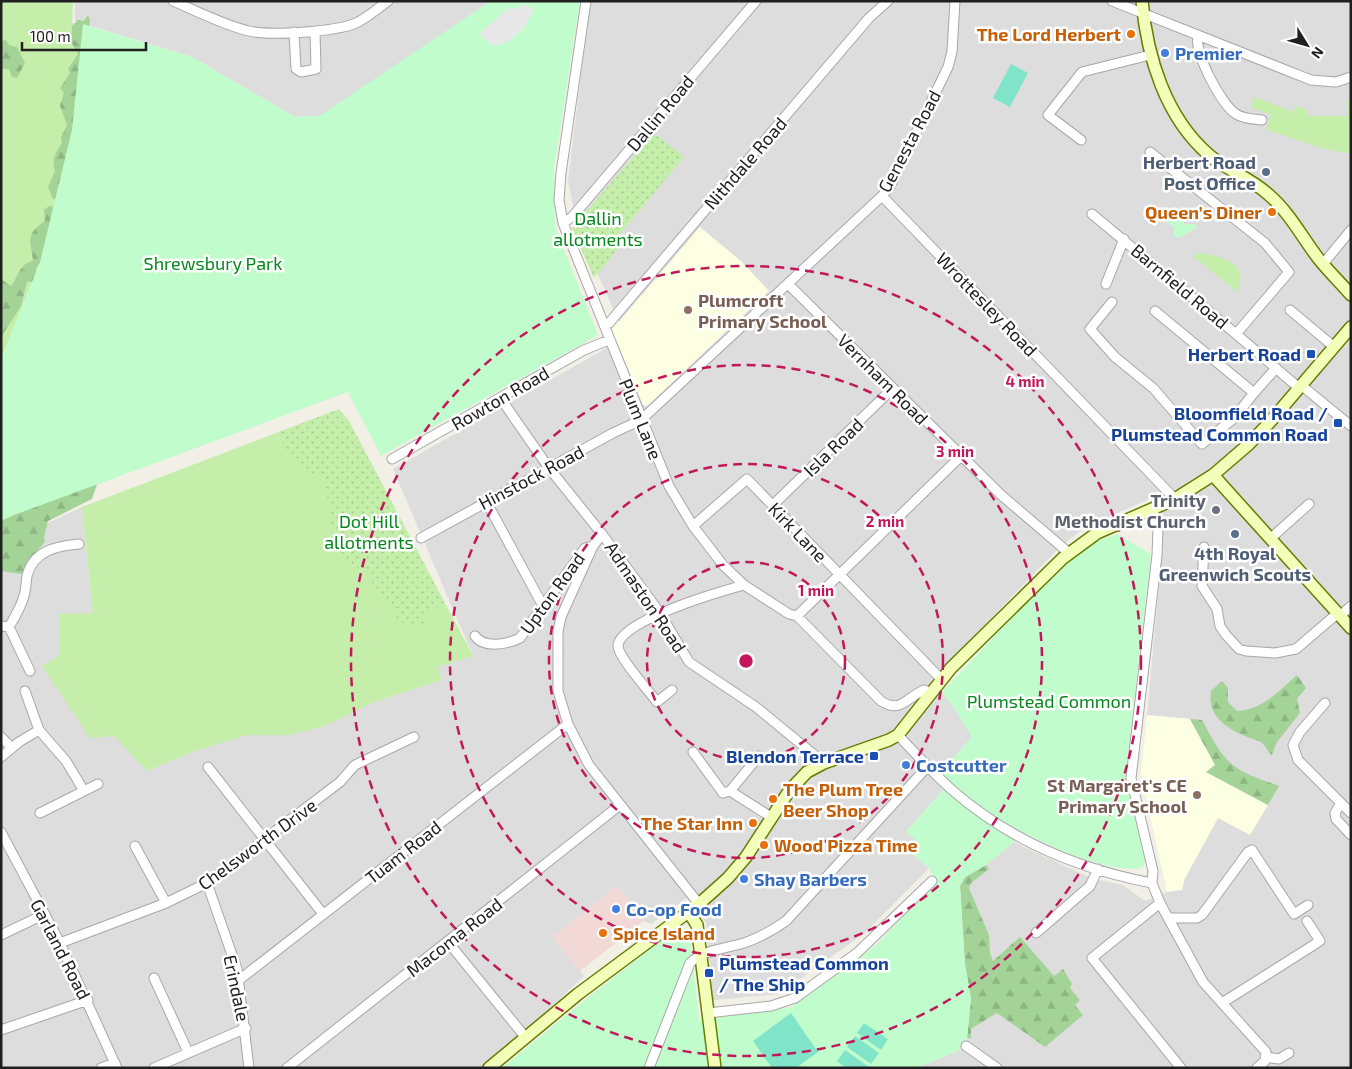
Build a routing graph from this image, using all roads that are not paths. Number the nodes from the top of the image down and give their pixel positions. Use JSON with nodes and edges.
{"nodes":[{"id":1,"x":173,"y":1,"type":"edge"},
{"id":2,"x":388,"y":1,"type":"edge"},
{"id":3,"x":586,"y":1,"type":"edge"},
{"id":4,"x":756,"y":1,"type":"edge"},
{"id":5,"x":888,"y":1,"type":"edge"},
{"id":6,"x":955,"y":1,"type":"edge"},
{"id":7,"x":1112,"y":1,"type":"edge"},
{"id":8,"x":1142,"y":1,"type":"edge"},
{"id":9,"x":1143,"y":15,"type":"junction"},
{"id":10,"x":315,"y":31,"type":"junction"},
{"id":11,"x":294,"y":32,"type":"junction"},
{"id":12,"x":1198,"y":36,"type":"junction"},
{"id":13,"x":1150,"y":55,"type":"junction"},
{"id":14,"x":1351,"y":77,"type":"edge"},
{"id":15,"x":1262,"y":120,"type":"dead end"},
{"id":16,"x":1080,"y":140,"type":"dead end"},
{"id":17,"x":1150,"y":152,"type":"dead end"},
{"id":18,"x":882,"y":196,"type":"junction"},
{"id":19,"x":1092,"y":214,"type":"dead end"},
{"id":20,"x":563,"y":222,"type":"junction"},
{"id":21,"x":1351,"y":230,"type":"edge"},
{"id":22,"x":1124,"y":239,"type":"junction"},
{"id":23,"x":1323,"y":264,"type":"junction"},
{"id":24,"x":788,"y":284,"type":"junction"},
{"id":25,"x":1106,"y":284,"type":"dead end"},
{"id":26,"x":1351,"y":294,"type":"edge"},
{"id":27,"x":1112,"y":302,"type":"dead end"},
{"id":28,"x":1290,"y":310,"type":"dead end"},
{"id":29,"x":1155,"y":311,"type":"dead end"},
{"id":30,"x":604,"y":325,"type":"junction"},
{"id":31,"x":1351,"y":326,"type":"edge"},
{"id":32,"x":1236,"y":334,"type":"junction"},
{"id":33,"x":609,"y":340,"type":"junction"},
{"id":34,"x":1334,"y":346,"type":"junction"},
{"id":35,"x":1276,"y":368,"type":"junction"},
{"id":36,"x":1300,"y":386,"type":"junction"},
{"id":37,"x":893,"y":388,"type":"junction"},
{"id":38,"x":1254,"y":393,"type":"junction"},
{"id":39,"x":501,"y":399,"type":"junction"},
{"id":40,"x":641,"y":420,"type":"junction"},
{"id":41,"x":1351,"y":426,"type":"edge"},
{"id":42,"x":961,"y":456,"type":"junction"},
{"id":43,"x":392,"y":460,"type":"dead end"},
{"id":44,"x":549,"y":468,"type":"junction"},
{"id":45,"x":1213,"y":476,"type":"junction"},
{"id":46,"x":1175,"y":499,"type":"junction"},
{"id":47,"x":486,"y":501,"type":"junction"},
{"id":48,"x":1309,"y":504,"type":"dead end"},
{"id":49,"x":773,"y":506,"type":"junction"},
{"id":50,"x":1154,"y":509,"type":"junction"},
{"id":51,"x":693,"y":526,"type":"junction"},
{"id":52,"x":602,"y":534,"type":"junction"},
{"id":53,"x":421,"y":538,"type":"dead end"},
{"id":54,"x":1270,"y":539,"type":"junction"},
{"id":55,"x":79,"y":544,"type":"dead end"},
{"id":56,"x":593,"y":546,"type":"junction"},
{"id":57,"x":1204,"y":547,"type":"dead end"},
{"id":58,"x":1069,"y":553,"type":"junction"},
{"id":59,"x":840,"y":574,"type":"junction"},
{"id":60,"x":744,"y":585,"type":"junction"},
{"id":61,"x":543,"y":606,"type":"junction"},
{"id":62,"x":1351,"y":606,"type":"edge"},
{"id":63,"x":660,"y":613,"type":"junction"},
{"id":64,"x":1339,"y":614,"type":"junction"},
{"id":65,"x":797,"y":616,"type":"junction"},
{"id":66,"x":5,"y":627,"type":"edge"},
{"id":67,"x":1351,"y":628,"type":"edge"},
{"id":68,"x":478,"y":640,"type":"dead end"},
{"id":69,"x":30,"y":671,"type":"dead end"},
{"id":70,"x":941,"y":679,"type":"junction"},
{"id":71,"x":672,"y":690,"type":"dead end"},
{"id":72,"x":25,"y":691,"type":"dead end"},
{"id":73,"x":930,"y":692,"type":"junction"},
{"id":74,"x":1325,"y":702,"type":"dead end"},
{"id":75,"x":568,"y":724,"type":"junction"},
{"id":76,"x":39,"y":730,"type":"junction"},
{"id":77,"x":898,"y":735,"type":"junction"},
{"id":78,"x":1,"y":737,"type":"edge"},
{"id":79,"x":414,"y":737,"type":"dead end"},
{"id":80,"x":12,"y":748,"type":"junction"},
{"id":81,"x":692,"y":752,"type":"dead end"},
{"id":82,"x":760,"y":756,"type":"dead end"},
{"id":83,"x":1,"y":757,"type":"edge"},
{"id":84,"x":824,"y":763,"type":"junction"},
{"id":85,"x":928,"y":766,"type":"junction"},
{"id":86,"x":208,"y":767,"type":"dead end"},
{"id":87,"x":98,"y":784,"type":"dead end"},
{"id":88,"x":84,"y":791,"type":"junction"},
{"id":89,"x":730,"y":791,"type":"junction"},
{"id":90,"x":1341,"y":803,"type":"junction"},
{"id":91,"x":620,"y":805,"type":"junction"},
{"id":92,"x":40,"y":813,"type":"dead end"},
{"id":93,"x":1351,"y":813,"type":"edge"},
{"id":94,"x":770,"y":817,"type":"junction"},
{"id":95,"x":1,"y":832,"type":"edge"},
{"id":96,"x":1351,"y":835,"type":"edge"},
{"id":97,"x":265,"y":841,"type":"junction"},
{"id":98,"x":135,"y":846,"type":"dead end"},
{"id":99,"x":1098,"y":869,"type":"junction"},
{"id":100,"x":932,"y":881,"type":"dead end"},
{"id":101,"x":207,"y":882,"type":"junction"},
{"id":102,"x":1152,"y":882,"type":"junction"},
{"id":103,"x":1160,"y":902,"type":"junction"},
{"id":104,"x":166,"y":903,"type":"junction"},
{"id":105,"x":699,"y":904,"type":"junction"},
{"id":106,"x":1308,"y":905,"type":"dead end"},
{"id":107,"x":688,"y":912,"type":"junction"},
{"id":108,"x":45,"y":914,"type":"junction"},
{"id":109,"x":323,"y":914,"type":"junction"},
{"id":110,"x":1168,"y":918,"type":"junction"},
{"id":111,"x":1307,"y":920,"type":"dead end"},
{"id":112,"x":1036,"y":933,"type":"dead end"},
{"id":113,"x":1,"y":935,"type":"edge"},
{"id":114,"x":448,"y":942,"type":"junction"},
{"id":115,"x":60,"y":943,"type":"junction"},
{"id":116,"x":700,"y":953,"type":"junction"},
{"id":117,"x":154,"y":978,"type":"dead end"},
{"id":118,"x":239,"y":980,"type":"junction"},
{"id":119,"x":88,"y":1000,"type":"junction"},
{"id":120,"x":1222,"y":1004,"type":"junction"},
{"id":121,"x":708,"y":1013,"type":"junction"},
{"id":122,"x":246,"y":1028,"type":"junction"},
{"id":123,"x":1,"y":1030,"type":"edge"},
{"id":124,"x":526,"y":1038,"type":"junction"},
{"id":125,"x":966,"y":1046,"type":"dead end"},
{"id":126,"x":188,"y":1052,"type":"junction"},
{"id":127,"x":1289,"y":1053,"type":"dead end"},
{"id":128,"x":1266,"y":1057,"type":"junction"},
{"id":129,"x":116,"y":1065,"type":"edge"},
{"id":130,"x":101,"y":1068,"type":"edge"},
{"id":131,"x":154,"y":1068,"type":"edge"},
{"id":132,"x":249,"y":1068,"type":"edge"},
{"id":133,"x":287,"y":1068,"type":"edge"},
{"id":134,"x":489,"y":1068,"type":"edge"},
{"id":135,"x":649,"y":1068,"type":"edge"},
{"id":136,"x":715,"y":1068,"type":"edge"},
{"id":137,"x":996,"y":1068,"type":"edge"},
{"id":138,"x":1181,"y":1068,"type":"edge"},
{"id":139,"x":1257,"y":1068,"type":"edge"}],
"edges":[{"from":1,"to":11,"type":"street"},
{"from":2,"to":10,"type":"street"},
{"from":3,"to":20,"type":"street","name":"Plum Lane"},
{"from":4,"to":20,"type":"street","name":"Dallin Road"},
{"from":5,"to":30,"type":"street","name":"Nithdale Road"},
{"from":6,"to":18,"type":"street","name":"Genesta Road"},
{"from":7,"to":9,"type":"street"},
{"from":8,"to":9,"type":"street"},
{"from":9,"to":12,"type":"street"},
{"from":9,"to":13,"type":"street"},
{"from":10,"to":11,"type":"street"},
{"from":10,"to":11,"type":"street"},
{"from":12,"to":14,"type":"street"},
{"from":12,"to":15,"type":"street"},
{"from":13,"to":16,"type":"street"},
{"from":13,"to":23,"type":"street"},
{"from":17,"to":32,"type":"street","name":"Barnfield Road"},
{"from":18,"to":24,"type":"street","name":"Genesta Road"},
{"from":18,"to":46,"type":"street","name":"Wrottesley Road"},
{"from":19,"to":22,"type":"street","name":"Barnfield Road"},
{"from":20,"to":30,"type":"street","name":"Plum Lane"},
{"from":21,"to":23,"type":"street"},
{"from":22,"to":25,"type":"street","name":"Barnfield Road"},
{"from":22,"to":32,"type":"street","name":"Barnfield Road"},
{"from":23,"to":26,"type":"street"},
{"from":24,"to":37,"type":"street","name":"Vernham Road"},
{"from":24,"to":40,"type":"street","name":"Genesta Road"},
{"from":27,"to":38,"type":"street"},
{"from":28,"to":34,"type":"street"},
{"from":29,"to":38,"type":"street"},
{"from":30,"to":33,"type":"street","name":"Plum Lane"},
{"from":31,"to":34,"type":"street"},
{"from":32,"to":35,"type":"street","name":"Barnfield Road"},
{"from":33,"to":39,"type":"street","name":"Rowton Road"},
{"from":33,"to":40,"type":"street","name":"Plum Lane"},
{"from":34,"to":36,"type":"street"},
{"from":35,"to":36,"type":"street","name":"Barnfield Road"},
{"from":35,"to":38,"type":"street"},
{"from":36,"to":41,"type":"street","name":"Barnfield Road"},
{"from":36,"to":45,"type":"street"},
{"from":37,"to":42,"type":"street","name":"Vernham Road"},
{"from":37,"to":49,"type":"street","name":"Isla Road"},
{"from":39,"to":43,"type":"street","name":"Rowton Road"},
{"from":39,"to":44,"type":"street","name":"Admaston Road"},
{"from":40,"to":44,"type":"street","name":"Hinstock Road"},
{"from":40,"to":51,"type":"street","name":"Plum Lane"},
{"from":42,"to":58,"type":"street","name":"Vernham Road"},
{"from":42,"to":59,"type":"street"},
{"from":44,"to":47,"type":"street","name":"Hinstock Road"},
{"from":44,"to":52,"type":"street","name":"Admaston Road"},
{"from":45,"to":46,"type":"street"},
{"from":45,"to":54,"type":"street"},
{"from":46,"to":50,"type":"street"},
{"from":47,"to":53,"type":"street","name":"Hinstock Road"},
{"from":47,"to":61,"type":"street"},
{"from":48,"to":54,"type":"street"},
{"from":49,"to":51,"type":"street","name":"Kirk Lane"},
{"from":49,"to":59,"type":"street","name":"Kirk Lane"},
{"from":50,"to":58,"type":"street"},
{"from":50,"to":102,"type":"street"},
{"from":51,"to":60,"type":"street","name":"Plum Lane"},
{"from":52,"to":56,"type":"street"},
{"from":52,"to":63,"type":"street","name":"Admaston Road"},
{"from":54,"to":64,"type":"street"},
{"from":55,"to":66,"type":"street"},
{"from":56,"to":61,"type":"street","name":"Upton Road"},
{"from":56,"to":75,"type":"street"},
{"from":57,"to":64,"type":"street"},
{"from":58,"to":70,"type":"street"},
{"from":59,"to":65,"type":"street"},
{"from":59,"to":70,"type":"street","name":"Kirk Lane"},
{"from":60,"to":63,"type":"street"},
{"from":60,"to":65,"type":"street","name":"Plum Lane"},
{"from":61,"to":68,"type":"street","name":"Upton Road"},
{"from":62,"to":64,"type":"street"},
{"from":63,"to":71,"type":"street"},
{"from":63,"to":84,"type":"street","name":"Admaston Road"},
{"from":64,"to":67,"type":"street"},
{"from":65,"to":73,"type":"street","name":"Plum Lane"},
{"from":66,"to":69,"type":"street"},
{"from":70,"to":73,"type":"street"},
{"from":72,"to":76,"type":"street"},
{"from":73,"to":77,"type":"street"},
{"from":74,"to":90,"type":"street"},
{"from":75,"to":91,"type":"street"},
{"from":75,"to":109,"type":"street","name":"Tuam Road"},
{"from":76,"to":80,"type":"street"},
{"from":76,"to":88,"type":"street"},
{"from":77,"to":84,"type":"street"},
{"from":77,"to":85,"type":"street"},
{"from":78,"to":80,"type":"street"},
{"from":79,"to":97,"type":"street","name":"Chelsworth Drive"},
{"from":80,"to":83,"type":"street"},
{"from":81,"to":89,"type":"street"},
{"from":82,"to":89,"type":"street"},
{"from":84,"to":94,"type":"street"},
{"from":85,"to":99,"type":"street"},
{"from":85,"to":116,"type":"street"},
{"from":86,"to":97,"type":"street"},
{"from":87,"to":88,"type":"street"},
{"from":88,"to":92,"type":"street"},
{"from":89,"to":94,"type":"street"},
{"from":90,"to":93,"type":"street"},
{"from":90,"to":96,"type":"street"},
{"from":91,"to":105,"type":"street"},
{"from":91,"to":114,"type":"street","name":"Macoma Road"},
{"from":94,"to":105,"type":"street"},
{"from":95,"to":108,"type":"street","name":"Garland Road"},
{"from":97,"to":101,"type":"street","name":"Chelsworth Drive"},
{"from":97,"to":109,"type":"street"},
{"from":98,"to":104,"type":"street"},
{"from":99,"to":102,"type":"street"},
{"from":99,"to":112,"type":"street"},
{"from":100,"to":121,"type":"street"},
{"from":101,"to":104,"type":"street","name":"Chelsworth Drive"},
{"from":101,"to":118,"type":"street","name":"Erindale"},
{"from":102,"to":103,"type":"street"},
{"from":103,"to":110,"type":"street"},
{"from":103,"to":138,"type":"street"},
{"from":104,"to":115,"type":"street","name":"Chelsworth Drive"},
{"from":105,"to":107,"type":"street"},
{"from":106,"to":110,"type":"street"},
{"from":107,"to":116,"type":"street"},
{"from":107,"to":124,"type":"street"},
{"from":108,"to":113,"type":"street"},
{"from":108,"to":115,"type":"street","name":"Garland Road"},
{"from":109,"to":118,"type":"street","name":"Tuam Road"},
{"from":110,"to":120,"type":"street"},
{"from":111,"to":120,"type":"street"},
{"from":114,"to":124,"type":"street"},
{"from":114,"to":133,"type":"street","name":"Macoma Road"},
{"from":115,"to":119,"type":"street","name":"Garland Road"},
{"from":116,"to":121,"type":"street"},
{"from":116,"to":135,"type":"street"},
{"from":117,"to":126,"type":"street"},
{"from":118,"to":122,"type":"street","name":"Erindale"},
{"from":119,"to":123,"type":"street"},
{"from":119,"to":129,"type":"street","name":"Garland Road"},
{"from":120,"to":128,"type":"street"},
{"from":121,"to":136,"type":"street"},
{"from":122,"to":126,"type":"street"},
{"from":122,"to":132,"type":"street","name":"Erindale"},
{"from":124,"to":134,"type":"street"},
{"from":125,"to":137,"type":"street"},
{"from":126,"to":131,"type":"street"},
{"from":127,"to":128,"type":"street"},
{"from":128,"to":139,"type":"street"},
{"from":129,"to":130,"type":"street"}]}
